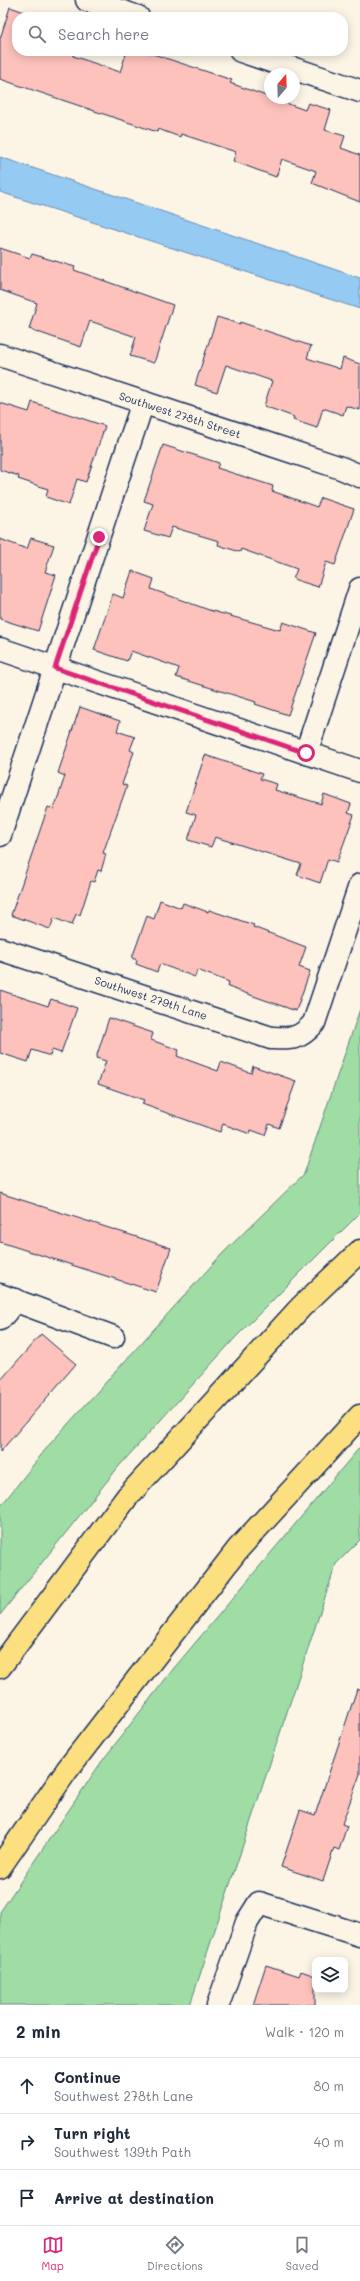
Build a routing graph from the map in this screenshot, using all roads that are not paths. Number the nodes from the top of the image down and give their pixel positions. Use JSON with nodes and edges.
{"nodes":[{"id":1,"x":87,"y":0,"type":"edge"},
{"id":2,"x":123,"y":12,"type":"edge"},
{"id":3,"x":256,"y":56,"type":"edge"},
{"id":4,"x":360,"y":91,"type":"edge"},
{"id":5,"x":0,"y":355,"type":"edge"},
{"id":6,"x":143,"y":402,"type":"junction"},
{"id":7,"x":360,"y":476,"type":"edge"},
{"id":8,"x":360,"y":589,"type":"edge"},
{"id":9,"x":0,"y":649,"type":"edge"},
{"id":10,"x":55,"y":668,"type":"junction"},
{"id":11,"x":306,"y":753,"type":"junction"},
{"id":12,"x":360,"y":771,"type":"edge"},
{"id":13,"x":0,"y":835,"type":"edge"},
{"id":14,"x":360,"y":885,"type":"edge"},
{"id":15,"x":0,"y":949,"type":"edge"},
{"id":16,"x":360,"y":1251,"type":"edge"},
{"id":17,"x":8,"y":1298,"type":"edge"},
{"id":18,"x":0,"y":1319,"type":"edge"},
{"id":19,"x":113,"y":1337,"type":"dead end"},
{"id":20,"x":360,"y":1416,"type":"edge"},
{"id":21,"x":0,"y":1667,"type":"edge"},
{"id":22,"x":0,"y":1867,"type":"edge"},
{"id":23,"x":360,"y":1934,"type":"edge"},
{"id":24,"x":218,"y":2005,"type":"edge"}],
"edges":[{"from":1,"to":2,"type":"street"},
{"from":3,"to":4,"type":"street"},
{"from":5,"to":6,"type":"street","name":"Southwest 278th Street"},
{"from":6,"to":7,"type":"street","name":"Southwest 278th Street"},
{"from":6,"to":10,"type":"street"},
{"from":8,"to":11,"type":"street"},
{"from":9,"to":10,"type":"street"},
{"from":10,"to":11,"type":"street"},
{"from":10,"to":13,"type":"street"},
{"from":11,"to":12,"type":"street"},
{"from":14,"to":15,"type":"street","name":"Southwest 279th Lane"},
{"from":16,"to":21,"type":"highway"},
{"from":17,"to":18,"type":"street"},
{"from":17,"to":19,"type":"street"},
{"from":20,"to":22,"type":"highway"},
{"from":23,"to":24,"type":"street"}]}
